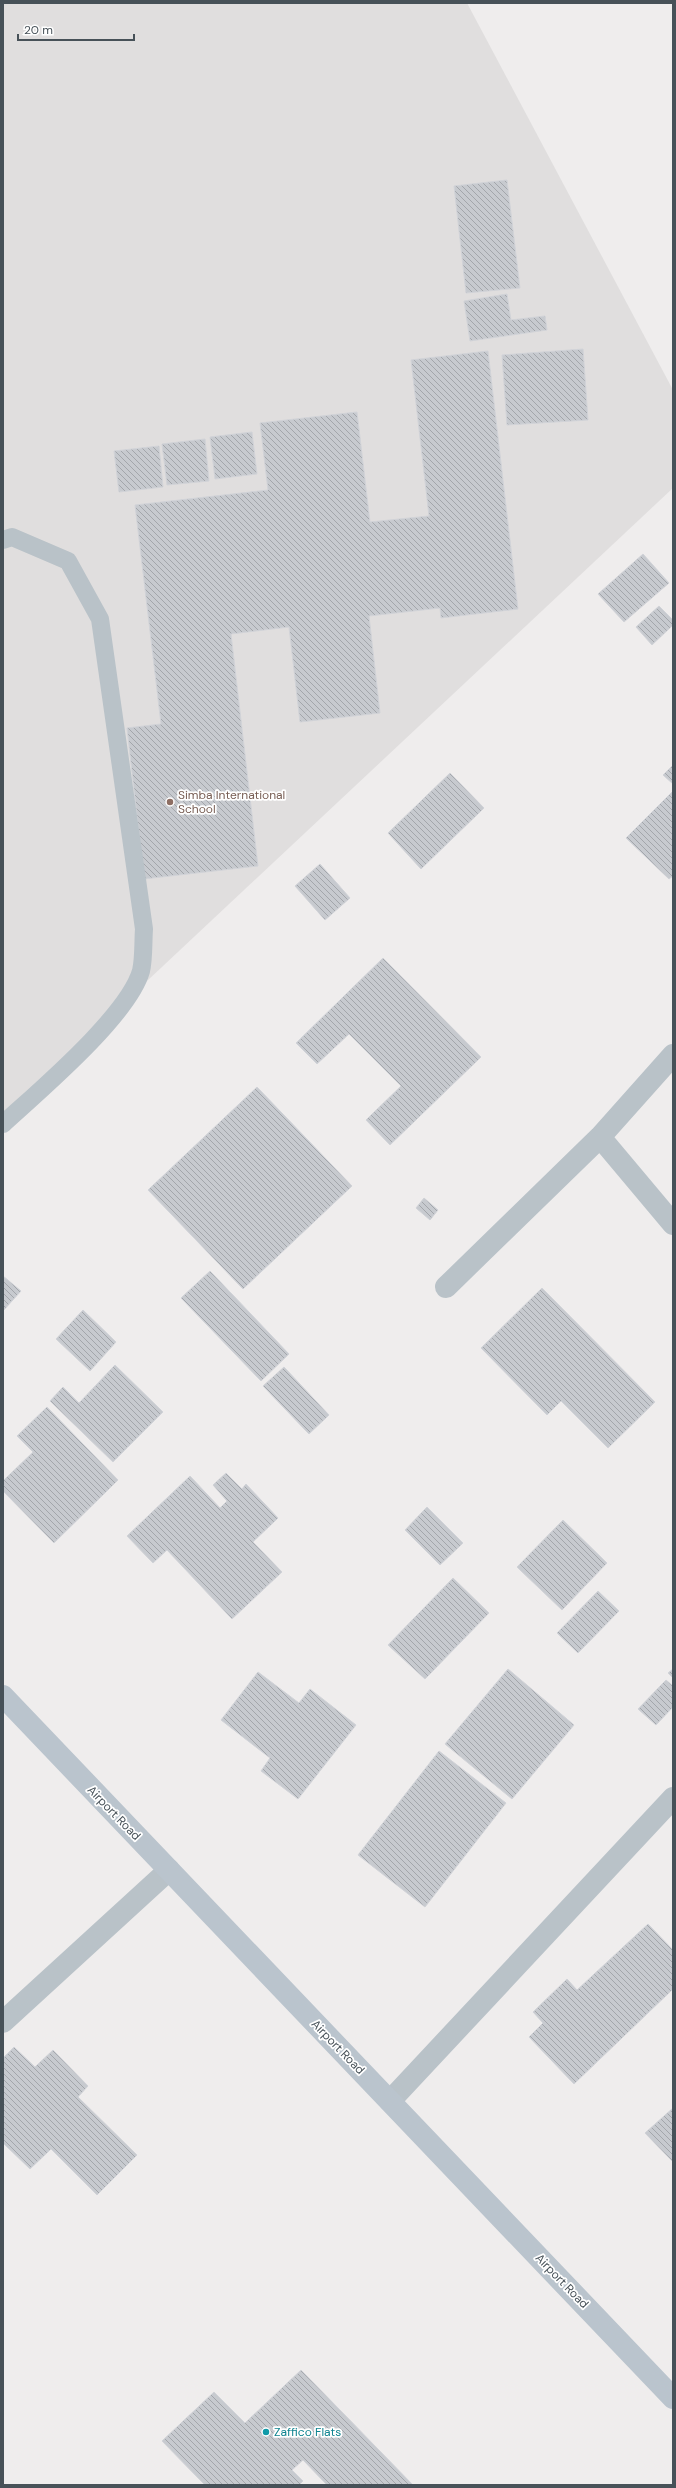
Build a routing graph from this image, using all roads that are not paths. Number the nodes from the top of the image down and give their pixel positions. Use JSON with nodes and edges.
{"nodes":[{"id":1,"x":3,"y":540,"type":"edge"},
{"id":2,"x":673,"y":1055,"type":"edge"},
{"id":3,"x":3,"y":1124,"type":"edge"},
{"id":4,"x":600,"y":1137,"type":"junction"},
{"id":5,"x":673,"y":1224,"type":"edge"},
{"id":6,"x":446,"y":1287,"type":"dead end"},
{"id":7,"x":3,"y":1696,"type":"edge"},
{"id":8,"x":673,"y":1798,"type":"edge"},
{"id":9,"x":170,"y":1870,"type":"junction"},
{"id":10,"x":3,"y":2022,"type":"edge"},
{"id":11,"x":390,"y":2101,"type":"junction"},
{"id":12,"x":673,"y":2398,"type":"edge"}],
"edges":[{"from":1,"to":3,"type":"lane"},
{"from":2,"to":4,"type":"street"},
{"from":4,"to":5,"type":"street"},
{"from":4,"to":6,"type":"street"},
{"from":7,"to":9,"type":"street","name":"Airport Road"},
{"from":8,"to":11,"type":"street"},
{"from":9,"to":10,"type":"street"},
{"from":9,"to":11,"type":"street","name":"Airport Road"},
{"from":11,"to":12,"type":"street","name":"Airport Road"}]}
